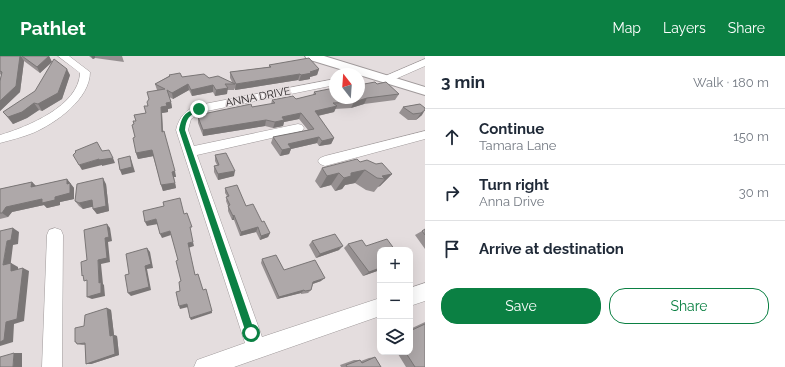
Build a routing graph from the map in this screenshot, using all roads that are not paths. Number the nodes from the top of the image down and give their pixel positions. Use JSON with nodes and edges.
{"nodes":[{"id":1,"x":63,"y":56,"type":"edge"},
{"id":2,"x":311,"y":56,"type":"edge"},
{"id":3,"x":425,"y":62,"type":"edge"},
{"id":4,"x":346,"y":68,"type":"edge"},
{"id":5,"x":365,"y":74,"type":"edge"},
{"id":6,"x":388,"y":79,"type":"junction"},
{"id":7,"x":329,"y":83,"type":"edge"},
{"id":8,"x":425,"y":91,"type":"edge"},
{"id":9,"x":298,"y":128,"type":"dead end"},
{"id":10,"x":425,"y":135,"type":"edge"},
{"id":11,"x":0,"y":139,"type":"edge"},
{"id":12,"x":189,"y":152,"type":"junction"},
{"id":13,"x":325,"y":161,"type":"dead end"},
{"id":14,"x":55,"y":235,"type":"dead end"},
{"id":15,"x":425,"y":292,"type":"edge"},
{"id":16,"x":413,"y":296,"type":"edge"},
{"id":17,"x":377,"y":308,"type":"edge"},
{"id":18,"x":257,"y":350,"type":"junction"},
{"id":19,"x":52,"y":367,"type":"edge"},
{"id":20,"x":204,"y":367,"type":"edge"}],
"edges":[{"from":1,"to":11,"type":"street"},
{"from":2,"to":4,"type":"main road"},
{"from":3,"to":6,"type":"street"},
{"from":5,"to":6,"type":"main road"},
{"from":6,"to":8,"type":"main road"},
{"from":7,"to":12,"type":"street","name":"ANNA DRIVE"},
{"from":9,"to":12,"type":"street"},
{"from":10,"to":13,"type":"street"},
{"from":12,"to":18,"type":"street"},
{"from":14,"to":19,"type":"street"},
{"from":15,"to":16,"type":"street"},
{"from":17,"to":18,"type":"street"},
{"from":18,"to":20,"type":"street"}]}
